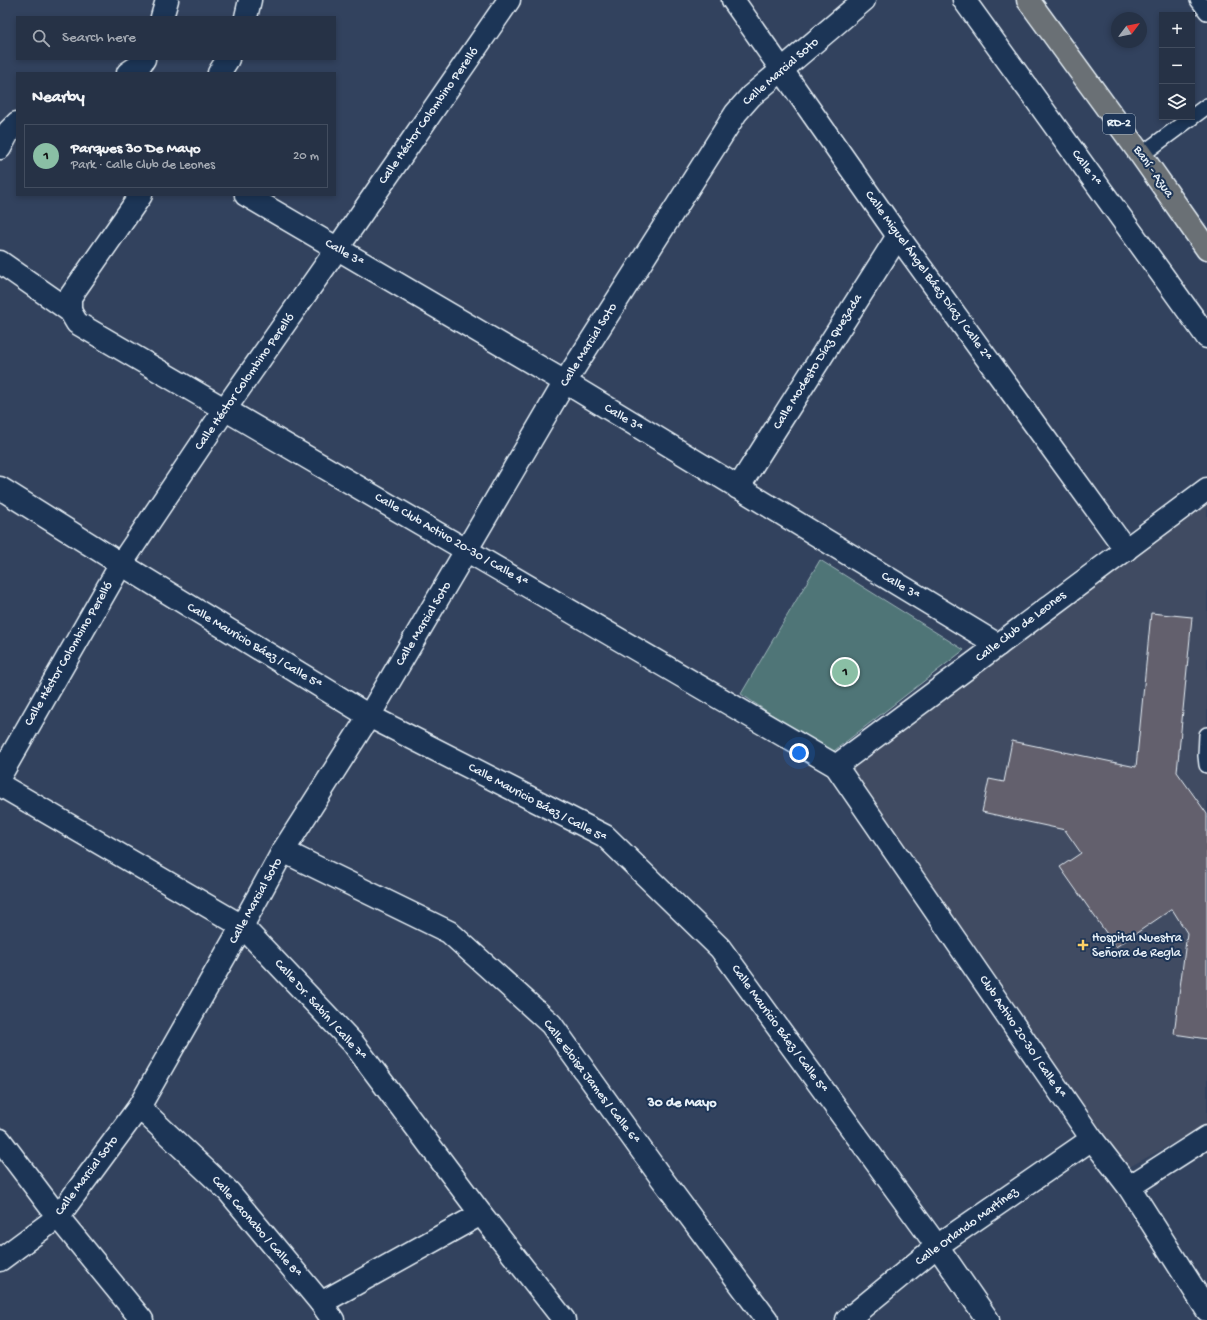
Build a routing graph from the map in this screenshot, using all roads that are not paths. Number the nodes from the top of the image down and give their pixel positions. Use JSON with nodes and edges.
{"nodes":[{"id":1,"x":167,"y":0,"type":"edge"},
{"id":2,"x":250,"y":0,"type":"edge"},
{"id":3,"x":509,"y":0,"type":"edge"},
{"id":4,"x":733,"y":0,"type":"edge"},
{"id":5,"x":864,"y":0,"type":"edge"},
{"id":6,"x":964,"y":0,"type":"edge"},
{"id":7,"x":1028,"y":0,"type":"edge"},
{"id":8,"x":1198,"y":0,"type":"edge"},
{"id":9,"x":1207,"y":12,"type":"edge"},
{"id":10,"x":162,"y":16,"type":"edge"},
{"id":11,"x":246,"y":16,"type":"edge"},
{"id":12,"x":143,"y":60,"type":"edge"},
{"id":13,"x":227,"y":60,"type":"edge"},
{"id":14,"x":782,"y":70,"type":"junction"},
{"id":15,"x":129,"y":72,"type":"edge"},
{"id":16,"x":220,"y":72,"type":"edge"},
{"id":17,"x":1207,"y":106,"type":"edge"},
{"id":18,"x":16,"y":124,"type":"edge"},
{"id":19,"x":0,"y":148,"type":"edge"},
{"id":20,"x":1141,"y":155,"type":"junction"},
{"id":21,"x":140,"y":196,"type":"edge"},
{"id":22,"x":248,"y":196,"type":"edge"},
{"id":23,"x":898,"y":236,"type":"junction"},
{"id":24,"x":337,"y":249,"type":"junction"},
{"id":25,"x":1207,"y":249,"type":"edge"},
{"id":26,"x":0,"y":262,"type":"edge"},
{"id":27,"x":70,"y":311,"type":"junction"},
{"id":28,"x":1207,"y":337,"type":"edge"},
{"id":29,"x":565,"y":382,"type":"junction"},
{"id":30,"x":225,"y":409,"type":"junction"},
{"id":31,"x":0,"y":488,"type":"edge"},
{"id":32,"x":738,"y":488,"type":"junction"},
{"id":33,"x":1207,"y":489,"type":"edge"},
{"id":34,"x":468,"y":550,"type":"junction"},
{"id":35,"x":1126,"y":550,"type":"junction"},
{"id":36,"x":120,"y":564,"type":"junction"},
{"id":37,"x":998,"y":645,"type":"junction"},
{"id":38,"x":370,"y":716,"type":"junction"},
{"id":39,"x":1207,"y":735,"type":"edge"},
{"id":40,"x":1207,"y":764,"type":"edge"},
{"id":41,"x":836,"y":766,"type":"junction"},
{"id":42,"x":0,"y":776,"type":"edge"},
{"id":43,"x":0,"y":785,"type":"edge"},
{"id":44,"x":283,"y":851,"type":"junction"},
{"id":45,"x":242,"y":926,"type":"junction"},
{"id":46,"x":139,"y":1107,"type":"junction"},
{"id":47,"x":1207,"y":1137,"type":"edge"},
{"id":48,"x":1092,"y":1139,"type":"junction"},
{"id":49,"x":0,"y":1140,"type":"edge"},
{"id":50,"x":1129,"y":1187,"type":"junction"},
{"id":51,"x":481,"y":1214,"type":"junction"},
{"id":52,"x":58,"y":1217,"type":"junction"},
{"id":53,"x":937,"y":1246,"type":"junction"},
{"id":54,"x":0,"y":1260,"type":"edge"},
{"id":55,"x":1207,"y":1310,"type":"edge"},
{"id":56,"x":327,"y":1312,"type":"edge"},
{"id":57,"x":142,"y":1320,"type":"edge"},
{"id":58,"x":564,"y":1320,"type":"edge"},
{"id":59,"x":767,"y":1320,"type":"edge"},
{"id":60,"x":846,"y":1320,"type":"edge"},
{"id":61,"x":988,"y":1320,"type":"edge"}],
"edges":[{"from":1,"to":10,"type":"street"},
{"from":2,"to":11,"type":"street"},
{"from":3,"to":24,"type":"street","name":"Calle Héctor Colombino Perelló"},
{"from":4,"to":14,"type":"street","name":"Calle Miguel Ángel Báez Díaz / Calle 2ª"},
{"from":5,"to":14,"type":"street","name":"Calle Marcial Soto"},
{"from":6,"to":28,"type":"street","name":"Calle 1ª"},
{"from":7,"to":20,"type":"main road","name":"Baní - Azua","number":"RD-2"},
{"from":8,"to":9,"type":"lane"},
{"from":12,"to":15,"type":"street"},
{"from":13,"to":16,"type":"street"},
{"from":14,"to":23,"type":"street","name":"Calle Miguel Ángel Báez Díaz / Calle 2ª"},
{"from":14,"to":29,"type":"street","name":"Calle Marcial Soto"},
{"from":17,"to":20,"type":"lane"},
{"from":18,"to":19,"type":"street"},
{"from":20,"to":25,"type":"main road","name":"Baní - Azua","number":"RD-2"},
{"from":21,"to":27,"type":"street"},
{"from":22,"to":24,"type":"street","name":"Calle 3ª"},
{"from":23,"to":32,"type":"street","name":"Calle Modesto Díaz Quezada"},
{"from":23,"to":35,"type":"street","name":"Calle Miguel Ángel Báez Díaz / Calle 2ª"},
{"from":24,"to":29,"type":"street","name":"Calle 3ª"},
{"from":24,"to":30,"type":"street","name":"Calle Héctor Colombino Perelló"},
{"from":26,"to":27,"type":"street","name":"Calle Club Activo 20-30 / Calle 4ª"},
{"from":27,"to":30,"type":"street","name":"Calle Club Activo 20-30 / Calle 4ª"},
{"from":29,"to":32,"type":"street","name":"Calle 3ª"},
{"from":29,"to":34,"type":"street","name":"Calle Marcial Soto"},
{"from":30,"to":34,"type":"street","name":"Calle Club Activo 20-30 / Calle 4ª"},
{"from":30,"to":36,"type":"street","name":"Calle Héctor Colombino Perelló"},
{"from":31,"to":36,"type":"street","name":"Calle Mauricio Báez / Calle 5ª"},
{"from":32,"to":37,"type":"street","name":"Calle 3ª"},
{"from":33,"to":35,"type":"street","name":"Calle Club de Leones"},
{"from":34,"to":38,"type":"street","name":"Calle Marcial Soto"},
{"from":34,"to":41,"type":"street","name":"Calle Club Activo 20-30 / Calle 4ª"},
{"from":35,"to":37,"type":"street","name":"Calle Club de Leones"},
{"from":36,"to":38,"type":"street","name":"Calle Mauricio Báez / Calle 5ª"},
{"from":36,"to":42,"type":"street","name":"Calle Héctor Colombino Perelló"},
{"from":37,"to":41,"type":"street","name":"Calle Club de Leones"},
{"from":38,"to":44,"type":"street","name":"Calle Marcial Soto"},
{"from":38,"to":53,"type":"street","name":"Calle Mauricio Báez / Calle 5ª"},
{"from":39,"to":40,"type":"lane"},
{"from":41,"to":48,"type":"street","name":"Club Activo 20-30 / Calle 4ª"},
{"from":43,"to":45,"type":"street","name":"Calle Dr. Sabín / Calle 7ª"},
{"from":44,"to":45,"type":"street","name":"Calle Marcial Soto"},
{"from":44,"to":59,"type":"street","name":"Calle Eloisa James / Calle 6ª"},
{"from":45,"to":46,"type":"street","name":"Calle Marcial Soto"},
{"from":45,"to":51,"type":"street","name":"Calle Dr. Sabín / Calle 7ª"},
{"from":46,"to":52,"type":"street","name":"Calle Marcial Soto"},
{"from":46,"to":56,"type":"street","name":"Calle Caonabo / Calle 8ª"},
{"from":47,"to":50,"type":"street"},
{"from":48,"to":50,"type":"street","name":"Club Activo 20-30 / Calle 4ª"},
{"from":48,"to":53,"type":"street","name":"Calle Orlando Martínez"},
{"from":49,"to":52,"type":"street"},
{"from":50,"to":55,"type":"street","name":"Club Activo 20-30 / Calle 4ª"},
{"from":51,"to":56,"type":"street"},
{"from":51,"to":58,"type":"street","name":"Calle Dr. Sabín / Calle 7ª"},
{"from":52,"to":54,"type":"street","name":"Calle Marcial Soto"},
{"from":52,"to":57,"type":"street"},
{"from":53,"to":60,"type":"street","name":"Calle Orlando Martínez"},
{"from":53,"to":61,"type":"street","name":"Calle Mauricio Báez / Calle 5ª"}]}
